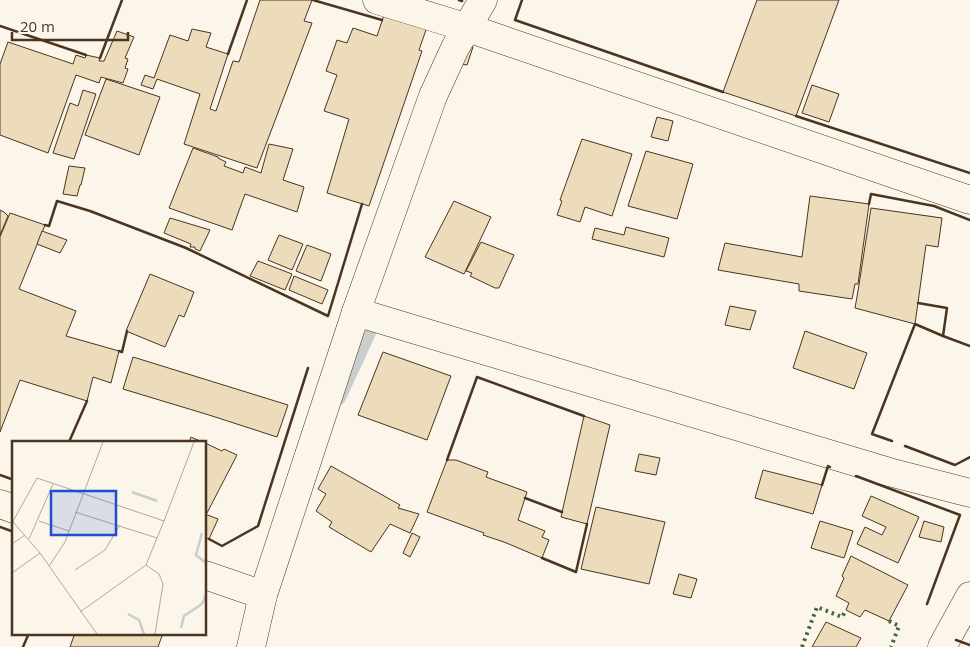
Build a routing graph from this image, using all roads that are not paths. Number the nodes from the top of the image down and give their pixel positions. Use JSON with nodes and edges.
{"nodes":[{"id":1,"x":377,"y":0,"type":"edge"},
{"id":2,"x":484,"y":0,"type":"edge"},
{"id":3,"x":468,"y":28,"type":"junction"},
{"id":4,"x":970,"y":200,"type":"edge"},
{"id":5,"x":356,"y":312,"type":"junction"},
{"id":6,"x":970,"y":493,"type":"edge"},
{"id":7,"x":0,"y":504,"type":"edge"},
{"id":8,"x":12,"y":508,"type":"edge"},
{"id":9,"x":206,"y":575,"type":"edge"},
{"id":10,"x":263,"y":595,"type":"junction"},
{"id":11,"x":970,"y":596,"type":"edge"},
{"id":12,"x":251,"y":647,"type":"edge"},
{"id":13,"x":942,"y":647,"type":"edge"}],
"edges":[{"from":1,"to":3,"type":"street"},
{"from":2,"to":3,"type":"street"},
{"from":3,"to":4,"type":"street"},
{"from":3,"to":5,"type":"street"},
{"from":5,"to":6,"type":"street"},
{"from":5,"to":10,"type":"street"},
{"from":7,"to":8,"type":"street"},
{"from":9,"to":10,"type":"street"},
{"from":10,"to":12,"type":"street"},
{"from":11,"to":13,"type":"street"}]}
